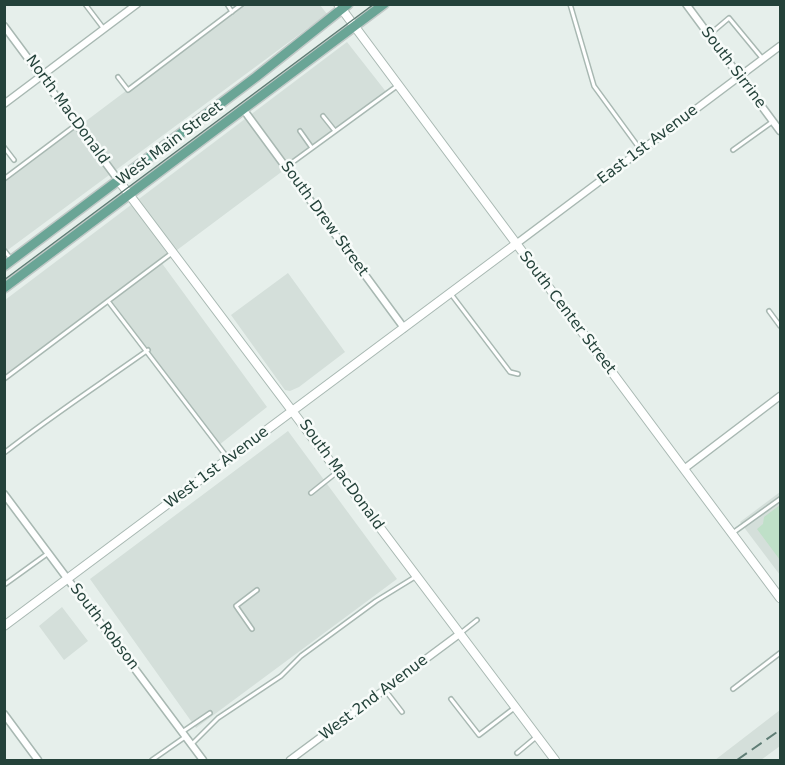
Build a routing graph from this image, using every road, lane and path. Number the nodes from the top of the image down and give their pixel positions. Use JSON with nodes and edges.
{"nodes":[{"id":1,"x":85,"y":4,"type":"edge"},
{"id":2,"x":227,"y":4,"type":"edge"},
{"id":3,"x":242,"y":4,"type":"edge"},
{"id":4,"x":384,"y":4,"type":"edge"},
{"id":5,"x":570,"y":4,"type":"edge"},
{"id":6,"x":686,"y":4,"type":"edge"},
{"id":7,"x":134,"y":5,"type":"edge"},
{"id":8,"x":343,"y":6,"type":"edge"},
{"id":9,"x":232,"y":12,"type":"junction"},
{"id":10,"x":355,"y":27,"type":"junction"},
{"id":11,"x":104,"y":29,"type":"junction"},
{"id":12,"x":6,"y":30,"type":"edge"},
{"id":13,"x":709,"y":35,"type":"junction"},
{"id":14,"x":780,"y":46,"type":"edge"},
{"id":15,"x":763,"y":59,"type":"junction"},
{"id":16,"x":42,"y":76,"type":"junction"},
{"id":17,"x":118,"y":77,"type":"dead end"},
{"id":18,"x":740,"y":77,"type":"junction"},
{"id":19,"x":398,"y":85,"type":"junction"},
{"id":20,"x":4,"y":104,"type":"edge"},
{"id":21,"x":243,"y":109,"type":"junction"},
{"id":22,"x":323,"y":117,"type":"dead end"},
{"id":23,"x":773,"y":121,"type":"junction"},
{"id":24,"x":78,"y":124,"type":"junction"},
{"id":25,"x":300,"y":131,"type":"dead end"},
{"id":26,"x":780,"y":131,"type":"edge"},
{"id":27,"x":335,"y":132,"type":"junction"},
{"id":28,"x":4,"y":147,"type":"edge"},
{"id":29,"x":312,"y":148,"type":"junction"},
{"id":30,"x":733,"y":150,"type":"dead end"},
{"id":31,"x":641,"y":151,"type":"junction"},
{"id":32,"x":14,"y":160,"type":"dead end"},
{"id":33,"x":286,"y":168,"type":"junction"},
{"id":34,"x":4,"y":179,"type":"edge"},
{"id":35,"x":119,"y":181,"type":"junction"},
{"id":36,"x":129,"y":194,"type":"junction"},
{"id":37,"x":516,"y":244,"type":"junction"},
{"id":38,"x":4,"y":250,"type":"edge"},
{"id":39,"x":173,"y":252,"type":"junction"},
{"id":40,"x":8,"y":263,"type":"edge"},
{"id":41,"x":4,"y":288,"type":"edge"},
{"id":42,"x":451,"y":294,"type":"junction"},
{"id":43,"x":108,"y":301,"type":"junction"},
{"id":44,"x":769,"y":311,"type":"dead end"},
{"id":45,"x":780,"y":326,"type":"edge"},
{"id":46,"x":404,"y":328,"type":"junction"},
{"id":47,"x":148,"y":350,"type":"junction"},
{"id":48,"x":518,"y":374,"type":"dead end"},
{"id":49,"x":4,"y":379,"type":"edge"},
{"id":50,"x":780,"y":396,"type":"edge"},
{"id":51,"x":293,"y":411,"type":"junction"},
{"id":52,"x":4,"y":453,"type":"edge"},
{"id":53,"x":229,"y":459,"type":"junction"},
{"id":54,"x":684,"y":469,"type":"junction"},
{"id":55,"x":338,"y":472,"type":"junction"},
{"id":56,"x":310,"y":493,"type":"dead end"},
{"id":57,"x":4,"y":494,"type":"edge"},
{"id":58,"x":780,"y":499,"type":"edge"},
{"id":59,"x":732,"y":534,"type":"junction"},
{"id":60,"x":49,"y":553,"type":"junction"},
{"id":61,"x":415,"y":577,"type":"junction"},
{"id":62,"x":68,"y":578,"type":"junction"},
{"id":63,"x":4,"y":585,"type":"edge"},
{"id":64,"x":257,"y":590,"type":"dead end"},
{"id":65,"x":780,"y":598,"type":"edge"},
{"id":66,"x":477,"y":620,"type":"dead end"},
{"id":67,"x":5,"y":624,"type":"edge"},
{"id":68,"x":252,"y":629,"type":"dead end"},
{"id":69,"x":458,"y":635,"type":"junction"},
{"id":70,"x":780,"y":653,"type":"edge"},
{"id":71,"x":733,"y":689,"type":"dead end"},
{"id":72,"x":385,"y":690,"type":"junction"},
{"id":73,"x":451,"y":699,"type":"dead end"},
{"id":74,"x":513,"y":709,"type":"junction"},
{"id":75,"x":402,"y":712,"type":"dead end"},
{"id":76,"x":210,"y":713,"type":"dead end"},
{"id":77,"x":4,"y":714,"type":"edge"},
{"id":78,"x":184,"y":735,"type":"junction"},
{"id":79,"x":535,"y":738,"type":"junction"},
{"id":80,"x":191,"y":745,"type":"junction"},
{"id":81,"x":516,"y":753,"type":"dead end"},
{"id":82,"x":38,"y":760,"type":"edge"},
{"id":83,"x":152,"y":760,"type":"edge"},
{"id":84,"x":203,"y":760,"type":"edge"},
{"id":85,"x":290,"y":760,"type":"edge"},
{"id":86,"x":552,"y":760,"type":"edge"}],
"edges":[{"from":1,"to":11,"type":"lane"},
{"from":2,"to":9,"type":"lane"},
{"from":3,"to":9,"type":"lane"},
{"from":4,"to":10,"type":"main road","name":"West Main Street"},
{"from":5,"to":31,"type":"lane"},
{"from":6,"to":13,"type":"street","name":"South Sirrine"},
{"from":7,"to":11,"type":"street"},
{"from":8,"to":10,"type":"street","name":"South Center Street"},
{"from":8,"to":35,"type":"main road","name":"West Main Street"},
{"from":9,"to":17,"type":"lane"},
{"from":10,"to":19,"type":"street","name":"South Center Street"},
{"from":10,"to":21,"type":"main road","name":"West Main Street"},
{"from":11,"to":16,"type":"street"},
{"from":12,"to":16,"type":"street","name":"North MacDonald"},
{"from":13,"to":15,"type":"lane"},
{"from":13,"to":18,"type":"street","name":"South Sirrine"},
{"from":14,"to":15,"type":"street","name":"East 1st Avenue"},
{"from":15,"to":18,"type":"street","name":"East 1st Avenue"},
{"from":16,"to":20,"type":"street"},
{"from":16,"to":24,"type":"street","name":"North MacDonald"},
{"from":18,"to":23,"type":"street","name":"South Sirrine"},
{"from":18,"to":31,"type":"street","name":"East 1st Avenue"},
{"from":19,"to":27,"type":"lane"},
{"from":19,"to":37,"type":"street","name":"South Center Street"},
{"from":21,"to":33,"type":"street","name":"South Drew Street"},
{"from":21,"to":36,"type":"main road","name":"West Main Street"},
{"from":22,"to":27,"type":"lane"},
{"from":23,"to":26,"type":"street","name":"South Sirrine"},
{"from":23,"to":30,"type":"lane"},
{"from":24,"to":34,"type":"lane"},
{"from":24,"to":35,"type":"street","name":"North MacDonald"},
{"from":25,"to":29,"type":"lane"},
{"from":27,"to":29,"type":"lane"},
{"from":28,"to":32,"type":"lane"},
{"from":29,"to":33,"type":"lane"},
{"from":31,"to":37,"type":"street","name":"East 1st Avenue"},
{"from":33,"to":46,"type":"street","name":"South Drew Street"},
{"from":35,"to":36,"type":"street","name":"North MacDonald"},
{"from":35,"to":40,"type":"main road","name":"West Main Street"},
{"from":36,"to":39,"type":"street","name":"South MacDonald"},
{"from":36,"to":41,"type":"main road","name":"West Main Street"},
{"from":37,"to":42,"type":"street","name":"West 1st Avenue"},
{"from":37,"to":54,"type":"street","name":"South Center Street"},
{"from":38,"to":40,"type":"lane"},
{"from":39,"to":43,"type":"lane"},
{"from":39,"to":51,"type":"street","name":"South MacDonald"},
{"from":42,"to":46,"type":"street","name":"West 1st Avenue"},
{"from":42,"to":48,"type":"lane"},
{"from":43,"to":47,"type":"lane"},
{"from":43,"to":49,"type":"lane"},
{"from":44,"to":45,"type":"lane"},
{"from":46,"to":51,"type":"street","name":"West 1st Avenue"},
{"from":47,"to":52,"type":"lane"},
{"from":47,"to":53,"type":"lane"},
{"from":50,"to":54,"type":"street"},
{"from":51,"to":53,"type":"street","name":"West 1st Avenue"},
{"from":51,"to":55,"type":"street","name":"South MacDonald"},
{"from":53,"to":62,"type":"street","name":"West 1st Avenue"},
{"from":54,"to":59,"type":"street","name":"South Center Street"},
{"from":55,"to":56,"type":"lane"},
{"from":55,"to":61,"type":"street","name":"South MacDonald"},
{"from":57,"to":60,"type":"street","name":"South Robson"},
{"from":58,"to":59,"type":"lane"},
{"from":59,"to":65,"type":"street","name":"South Center Street"},
{"from":60,"to":62,"type":"street","name":"South Robson"},
{"from":60,"to":63,"type":"lane"},
{"from":61,"to":69,"type":"street","name":"South MacDonald"},
{"from":61,"to":80,"type":"lane"},
{"from":62,"to":67,"type":"street","name":"West 1st Avenue"},
{"from":62,"to":78,"type":"street","name":"South Robson"},
{"from":64,"to":68,"type":"lane"},
{"from":66,"to":69,"type":"lane"},
{"from":69,"to":72,"type":"street","name":"West 2nd Avenue"},
{"from":69,"to":74,"type":"street","name":"South MacDonald"},
{"from":70,"to":71,"type":"lane"},
{"from":72,"to":75,"type":"lane"},
{"from":72,"to":85,"type":"street","name":"West 2nd Avenue"},
{"from":73,"to":74,"type":"lane"},
{"from":74,"to":79,"type":"street","name":"South MacDonald"},
{"from":76,"to":78,"type":"lane"},
{"from":77,"to":82,"type":"street"},
{"from":78,"to":80,"type":"street","name":"South Robson"},
{"from":78,"to":83,"type":"lane"},
{"from":79,"to":81,"type":"lane"},
{"from":79,"to":86,"type":"street","name":"South MacDonald"},
{"from":80,"to":84,"type":"street","name":"South Robson"}]}
